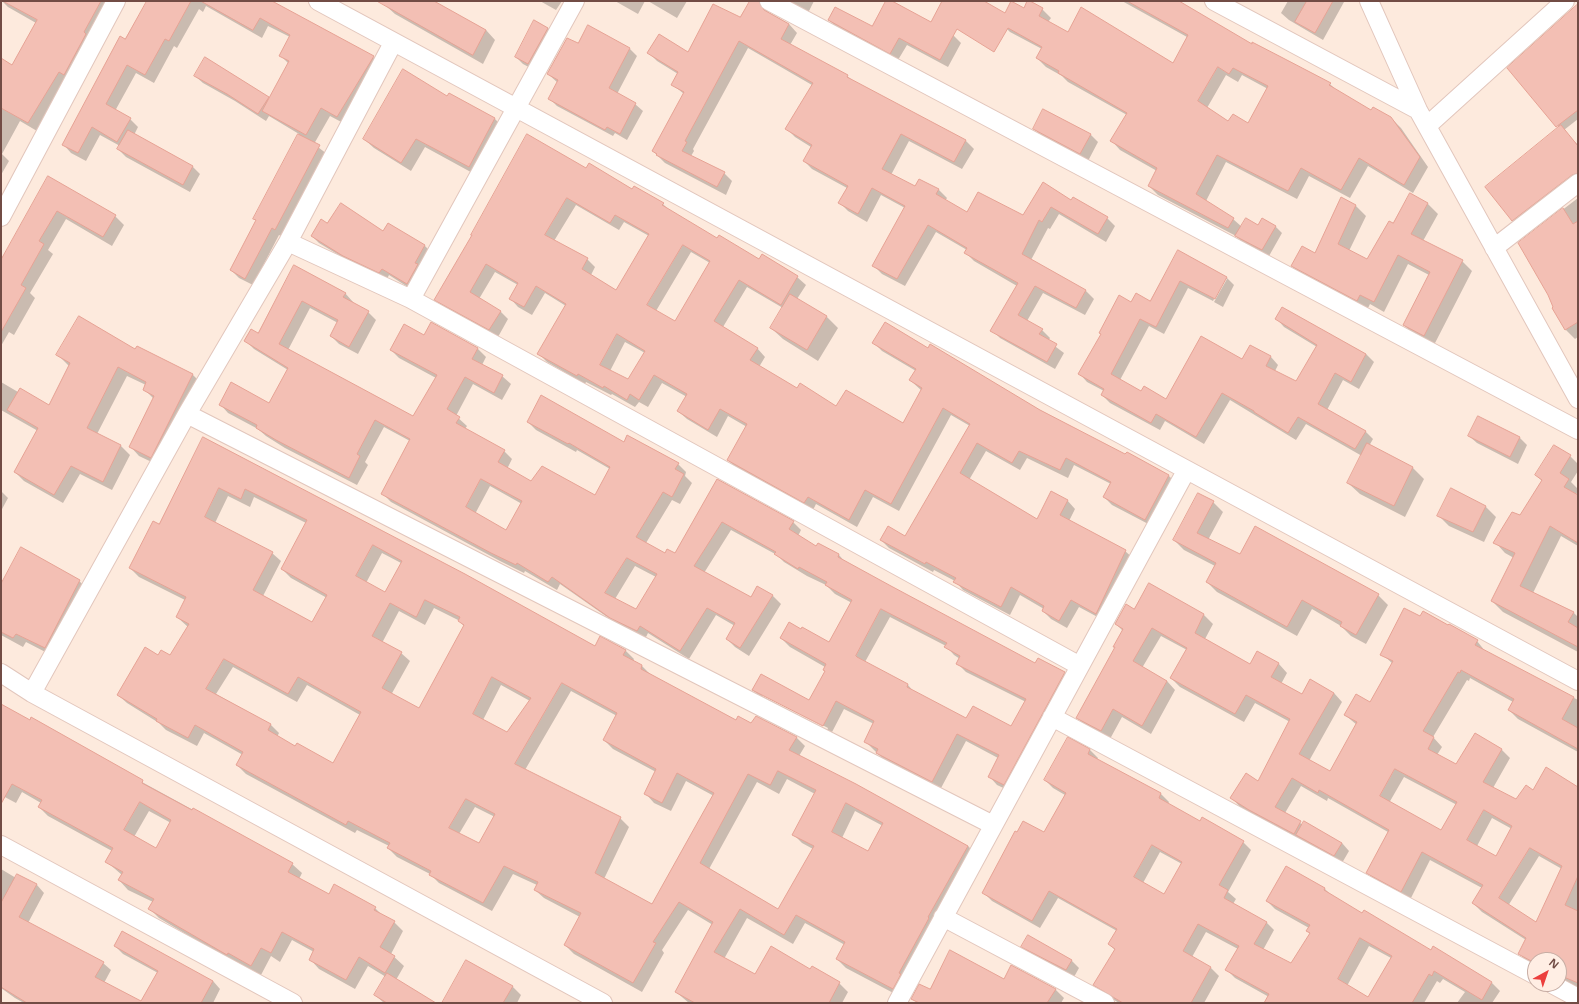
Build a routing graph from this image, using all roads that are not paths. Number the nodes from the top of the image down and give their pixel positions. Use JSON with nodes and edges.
{"nodes":[{"id":1,"x":116,"y":1,"type":"edge"},
{"id":2,"x":318,"y":1,"type":"edge"},
{"id":3,"x":575,"y":1,"type":"edge"},
{"id":4,"x":769,"y":1,"type":"edge"},
{"id":5,"x":1214,"y":1,"type":"edge"},
{"id":6,"x":1369,"y":1,"type":"edge"},
{"id":7,"x":1565,"y":1,"type":"edge"},
{"id":8,"x":393,"y":43,"type":"junction"},
{"id":9,"x":516,"y":109,"type":"junction"},
{"id":10,"x":1418,"y":110,"type":"junction"},
{"id":11,"x":1427,"y":126,"type":"junction"},
{"id":12,"x":1578,"y":183,"type":"edge"},
{"id":13,"x":1,"y":217,"type":"edge"},
{"id":14,"x":288,"y":242,"type":"junction"},
{"id":15,"x":1494,"y":248,"type":"junction"},
{"id":16,"x":411,"y":299,"type":"junction"},
{"id":17,"x":1578,"y":399,"type":"edge"},
{"id":18,"x":187,"y":414,"type":"junction"},
{"id":19,"x":1578,"y":430,"type":"edge"},
{"id":20,"x":1186,"y":471,"type":"junction"},
{"id":21,"x":1080,"y":666,"type":"junction"},
{"id":22,"x":1,"y":673,"type":"edge"},
{"id":23,"x":1578,"y":681,"type":"edge"},
{"id":24,"x":32,"y":693,"type":"junction"},
{"id":25,"x":1052,"y":717,"type":"junction"},
{"id":26,"x":993,"y":825,"type":"junction"},
{"id":27,"x":1,"y":845,"type":"edge"},
{"id":28,"x":943,"y":917,"type":"junction"},
{"id":29,"x":1527,"y":971,"type":"edge"},
{"id":30,"x":1567,"y":992,"type":"edge"},
{"id":31,"x":1578,"y":998,"type":"edge"},
{"id":32,"x":293,"y":1003,"type":"edge"},
{"id":33,"x":603,"y":1003,"type":"edge"},
{"id":34,"x":897,"y":1003,"type":"edge"},
{"id":35,"x":1105,"y":1003,"type":"edge"}],
"edges":[{"from":1,"to":13,"type":"street"},
{"from":2,"to":8,"type":"street"},
{"from":3,"to":9,"type":"street"},
{"from":4,"to":19,"type":"street"},
{"from":5,"to":10,"type":"street"},
{"from":6,"to":10,"type":"street"},
{"from":7,"to":11,"type":"street"},
{"from":8,"to":9,"type":"street"},
{"from":8,"to":14,"type":"street"},
{"from":9,"to":16,"type":"street"},
{"from":9,"to":20,"type":"street"},
{"from":10,"to":11,"type":"street"},
{"from":11,"to":15,"type":"street"},
{"from":12,"to":15,"type":"street"},
{"from":14,"to":16,"type":"street"},
{"from":14,"to":18,"type":"street"},
{"from":15,"to":17,"type":"street"},
{"from":16,"to":21,"type":"street"},
{"from":18,"to":24,"type":"street"},
{"from":18,"to":26,"type":"street"},
{"from":20,"to":21,"type":"street"},
{"from":20,"to":23,"type":"street"},
{"from":21,"to":25,"type":"street"},
{"from":22,"to":24,"type":"street"},
{"from":24,"to":33,"type":"street"},
{"from":25,"to":26,"type":"street"},
{"from":25,"to":29,"type":"street"},
{"from":26,"to":28,"type":"street"},
{"from":27,"to":32,"type":"street"},
{"from":28,"to":34,"type":"street"},
{"from":28,"to":35,"type":"street"},
{"from":30,"to":31,"type":"street"}]}
